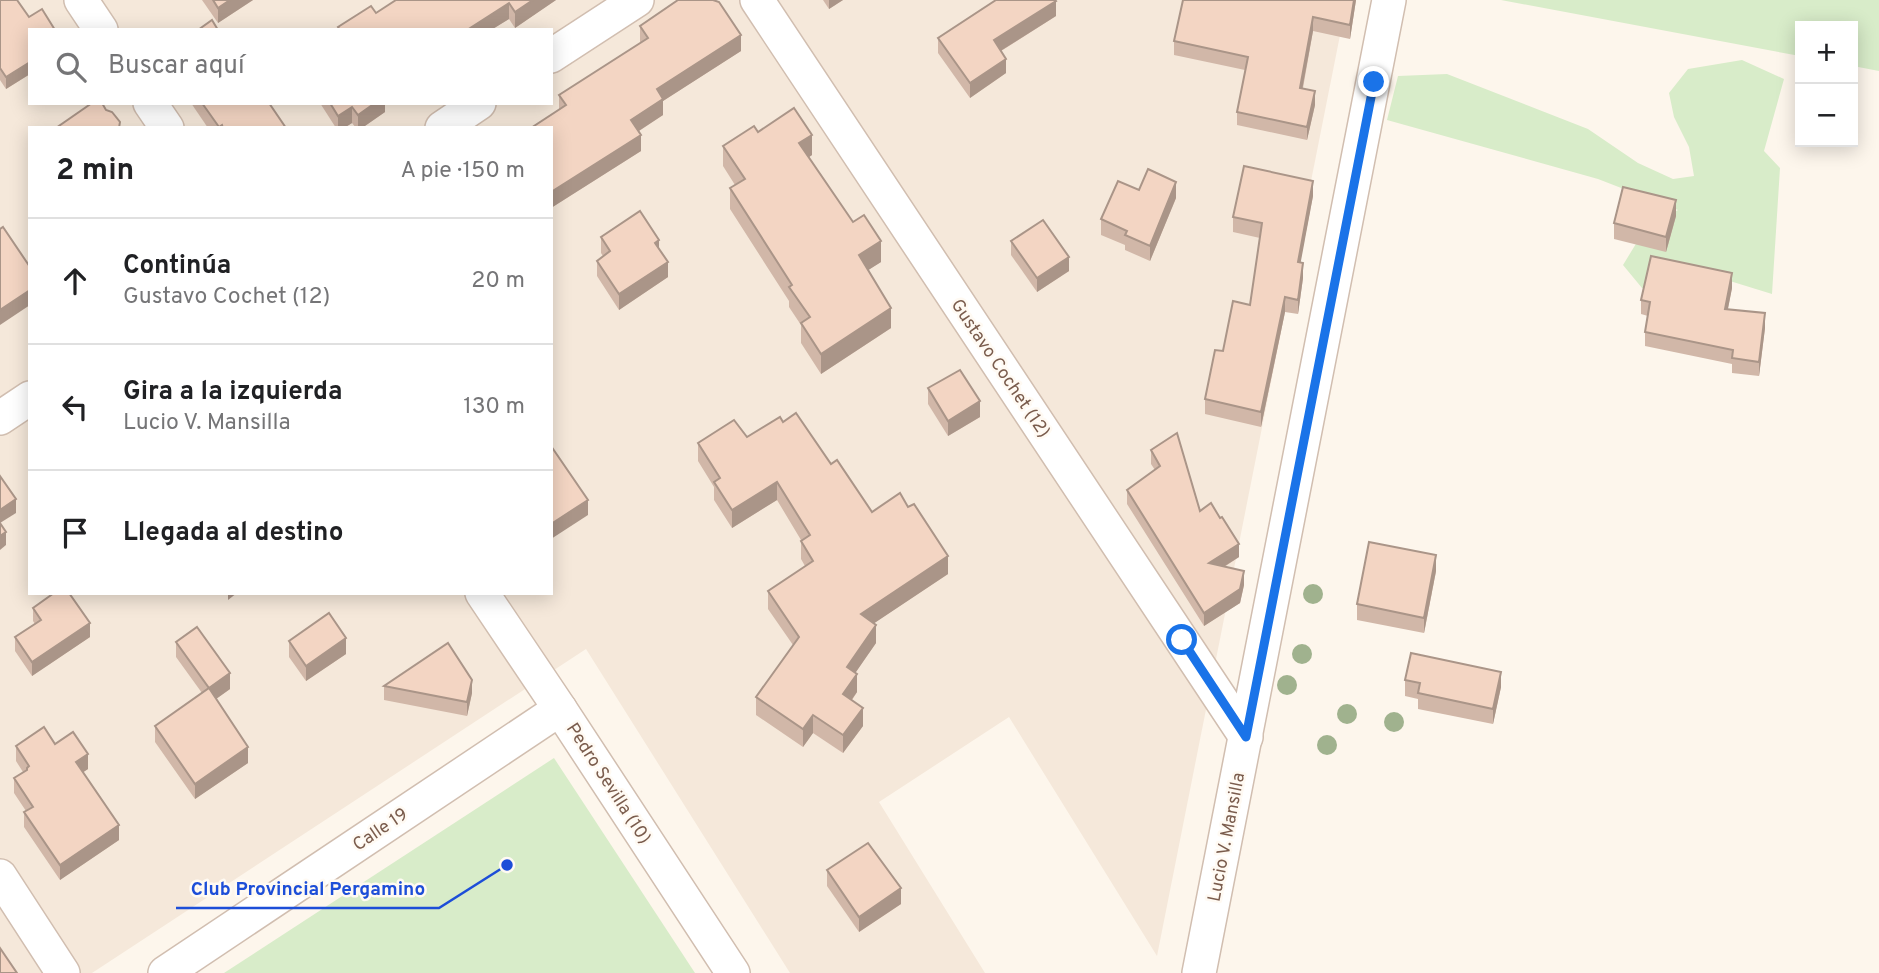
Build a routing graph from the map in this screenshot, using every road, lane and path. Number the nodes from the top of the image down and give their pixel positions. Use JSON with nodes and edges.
{"nodes":[{"id":1,"x":81,"y":0,"type":"edge"},
{"id":2,"x":636,"y":0,"type":"edge"},
{"id":3,"x":757,"y":0,"type":"edge"},
{"id":4,"x":1390,"y":0,"type":"edge"},
{"id":5,"x":100,"y":28,"type":"edge"},
{"id":6,"x":553,"y":55,"type":"edge"},
{"id":7,"x":151,"y":105,"type":"edge"},
{"id":8,"x":476,"y":105,"type":"edge"},
{"id":9,"x":166,"y":126,"type":"edge"},
{"id":10,"x":445,"y":126,"type":"edge"},
{"id":11,"x":28,"y":399,"type":"edge"},
{"id":12,"x":0,"y":418,"type":"edge"},
{"id":13,"x":483,"y":595,"type":"edge"},
{"id":14,"x":561,"y":709,"type":"junction"},
{"id":15,"x":1246,"y":737,"type":"junction"},
{"id":16,"x":0,"y":876,"type":"edge"},
{"id":17,"x":64,"y":973,"type":"edge"},
{"id":18,"x":165,"y":973,"type":"edge"},
{"id":19,"x":733,"y":973,"type":"edge"},
{"id":20,"x":1199,"y":973,"type":"edge"}],
"edges":[{"from":1,"to":5,"type":"street"},
{"from":2,"to":6,"type":"street"},
{"from":3,"to":15,"type":"street","name":"Gustavo Cochet (12)"},
{"from":4,"to":15,"type":"street","name":"Lucio V. Mansilla"},
{"from":7,"to":9,"type":"street"},
{"from":8,"to":10,"type":"street"},
{"from":11,"to":12,"type":"street"},
{"from":13,"to":14,"type":"street","name":"Pedro Sevilla (10)"},
{"from":14,"to":18,"type":"street","name":"Calle 19"},
{"from":14,"to":19,"type":"street","name":"Pedro Sevilla (10)"},
{"from":15,"to":20,"type":"street","name":"Lucio V. Mansilla"},
{"from":16,"to":17,"type":"street"}]}
